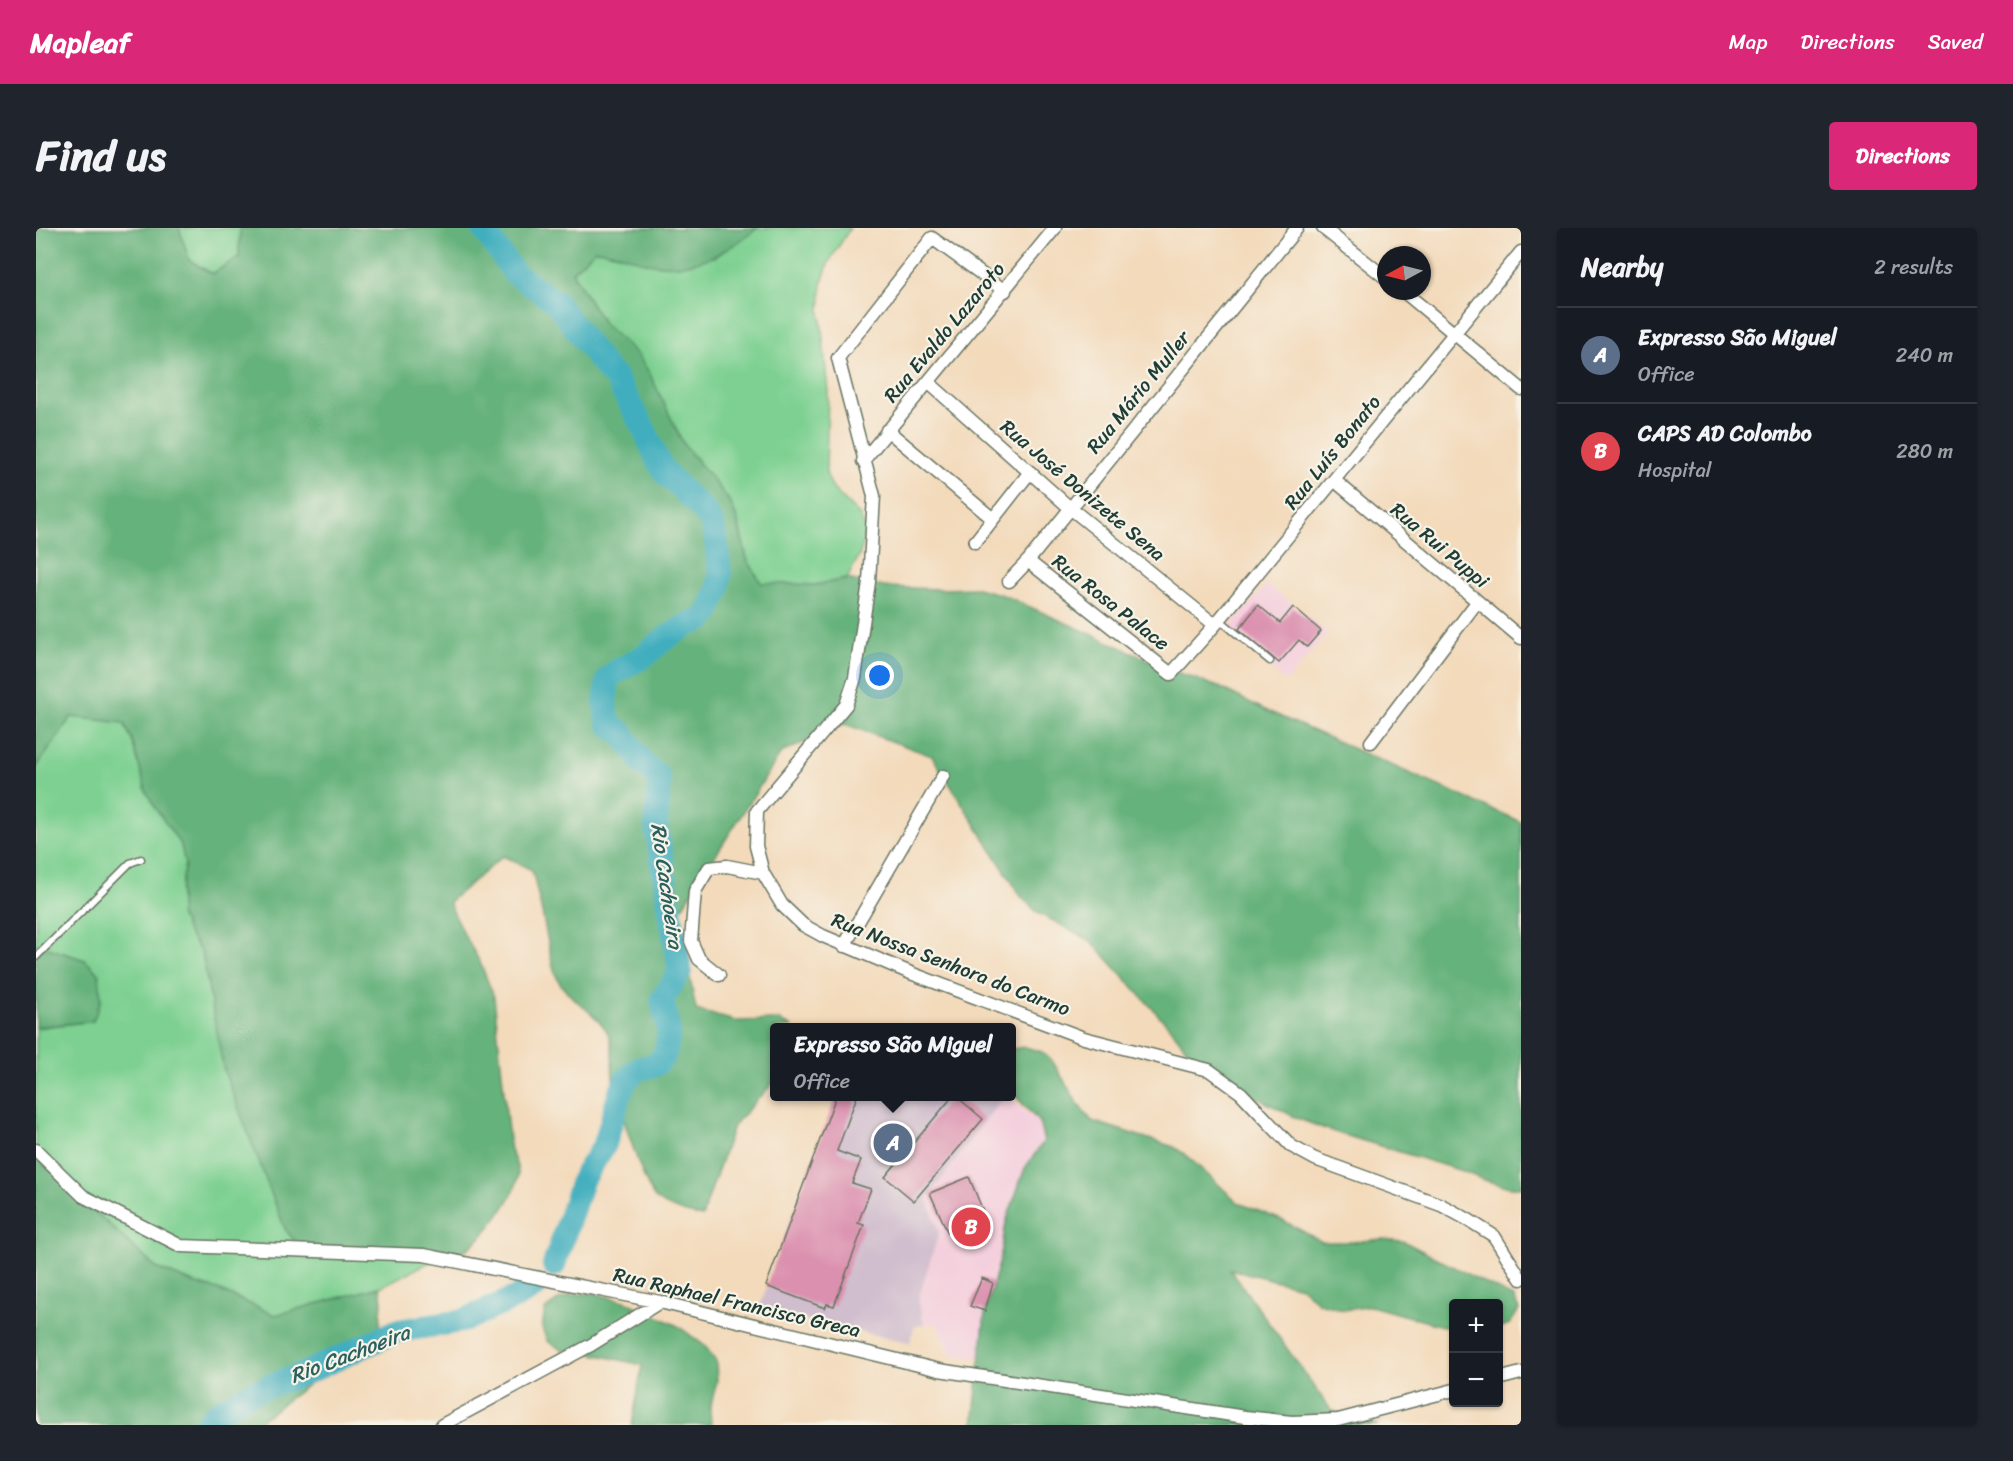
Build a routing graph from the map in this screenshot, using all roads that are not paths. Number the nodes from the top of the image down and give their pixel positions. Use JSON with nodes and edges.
{"nodes":[{"id":1,"x":1055,"y":228,"type":"edge"},
{"id":2,"x":1296,"y":228,"type":"edge"},
{"id":3,"x":1323,"y":228,"type":"edge"},
{"id":4,"x":1521,"y":252,"type":"edge"},
{"id":5,"x":1377,"y":271,"type":"edge"},
{"id":6,"x":1005,"y":291,"type":"junction"},
{"id":7,"x":1414,"y":300,"type":"edge"},
{"id":8,"x":1454,"y":332,"type":"junction"},
{"id":9,"x":928,"y":382,"type":"junction"},
{"id":10,"x":1521,"y":389,"type":"edge"},
{"id":11,"x":887,"y":430,"type":"junction"},
{"id":12,"x":863,"y":461,"type":"junction"},
{"id":13,"x":1030,"y":472,"type":"junction"},
{"id":14,"x":1334,"y":480,"type":"junction"},
{"id":15,"x":1069,"y":507,"type":"junction"},
{"id":16,"x":993,"y":519,"type":"junction"},
{"id":17,"x":975,"y":542,"type":"dead end"},
{"id":18,"x":1028,"y":561,"type":"junction"},
{"id":19,"x":1009,"y":581,"type":"dead end"},
{"id":20,"x":1477,"y":602,"type":"junction"},
{"id":21,"x":1218,"y":622,"type":"junction"},
{"id":22,"x":1521,"y":638,"type":"edge"},
{"id":23,"x":1270,"y":661,"type":"dead end"},
{"id":24,"x":1171,"y":674,"type":"joint"},
{"id":25,"x":1371,"y":742,"type":"dead end"},
{"id":26,"x":943,"y":776,"type":"dead end"},
{"id":27,"x":141,"y":859,"type":"dead end"},
{"id":28,"x":763,"y":873,"type":"junction"},
{"id":29,"x":844,"y":946,"type":"junction"},
{"id":30,"x":36,"y":957,"type":"edge"},
{"id":31,"x":719,"y":975,"type":"dead end"},
{"id":32,"x":36,"y":1150,"type":"edge"},
{"id":33,"x":1521,"y":1279,"type":"edge"},
{"id":34,"x":660,"y":1302,"type":"junction"},
{"id":35,"x":1521,"y":1373,"type":"edge"},
{"id":36,"x":1503,"y":1378,"type":"edge"},
{"id":37,"x":1449,"y":1391,"type":"edge"},
{"id":38,"x":1242,"y":1421,"type":"edge"},
{"id":39,"x":442,"y":1425,"type":"edge"}],
"edges":[{"from":1,"to":6,"type":"street","name":"Rua Evaldo Lazaroto"},
{"from":2,"to":15,"type":"street","name":"Rua Mário Muller"},
{"from":3,"to":5,"type":"street"},
{"from":4,"to":8,"type":"street","name":"Rua Luís Bonato"},
{"from":6,"to":9,"type":"street","name":"Rua Evaldo Lazaroto"},
{"from":6,"to":12,"type":"street","name":"Rua Nossa Senhora do Carmo"},
{"from":7,"to":8,"type":"street"},
{"from":8,"to":10,"type":"street"},
{"from":8,"to":14,"type":"street","name":"Rua Luís Bonato"},
{"from":9,"to":11,"type":"street","name":"Rua Evaldo Lazaroto"},
{"from":9,"to":13,"type":"street","name":"Rua José Donizete Sena"},
{"from":11,"to":12,"type":"street","name":"Rua Evaldo Lazaroto"},
{"from":11,"to":16,"type":"street"},
{"from":12,"to":28,"type":"street","name":"Rua Nossa Senhora do Carmo"},
{"from":13,"to":15,"type":"street","name":"Rua José Donizete Sena"},
{"from":13,"to":16,"type":"street"},
{"from":14,"to":20,"type":"street","name":"Rua Rui Puppi"},
{"from":14,"to":21,"type":"street","name":"Rua Luís Bonato"},
{"from":15,"to":18,"type":"street","name":"Rua Mário Muller"},
{"from":15,"to":21,"type":"street","name":"Rua José Donizete Sena"},
{"from":16,"to":17,"type":"street"},
{"from":18,"to":19,"type":"street","name":"Rua Mário Muller"},
{"from":18,"to":24,"type":"street","name":"Rua Rosa Palace"},
{"from":20,"to":22,"type":"street","name":"Rua Rui Puppi"},
{"from":20,"to":25,"type":"street"},
{"from":21,"to":23,"type":"lane"},
{"from":21,"to":24,"type":"street","name":"Rua Luís Bonato"},
{"from":26,"to":29,"type":"street"},
{"from":27,"to":30,"type":"lane"},
{"from":28,"to":29,"type":"street","name":"Rua Nossa Senhora do Carmo"},
{"from":28,"to":31,"type":"street"},
{"from":29,"to":33,"type":"street","name":"Rua Nossa Senhora do Carmo"},
{"from":32,"to":34,"type":"street","name":"Rua Raphael Francisco Greca"},
{"from":34,"to":38,"type":"street","name":"Rua Raphael Francisco Greca"},
{"from":34,"to":39,"type":"street"},
{"from":35,"to":36,"type":"street"},
{"from":37,"to":38,"type":"street","name":"Rua Raphael Francisco Greca"}]}
